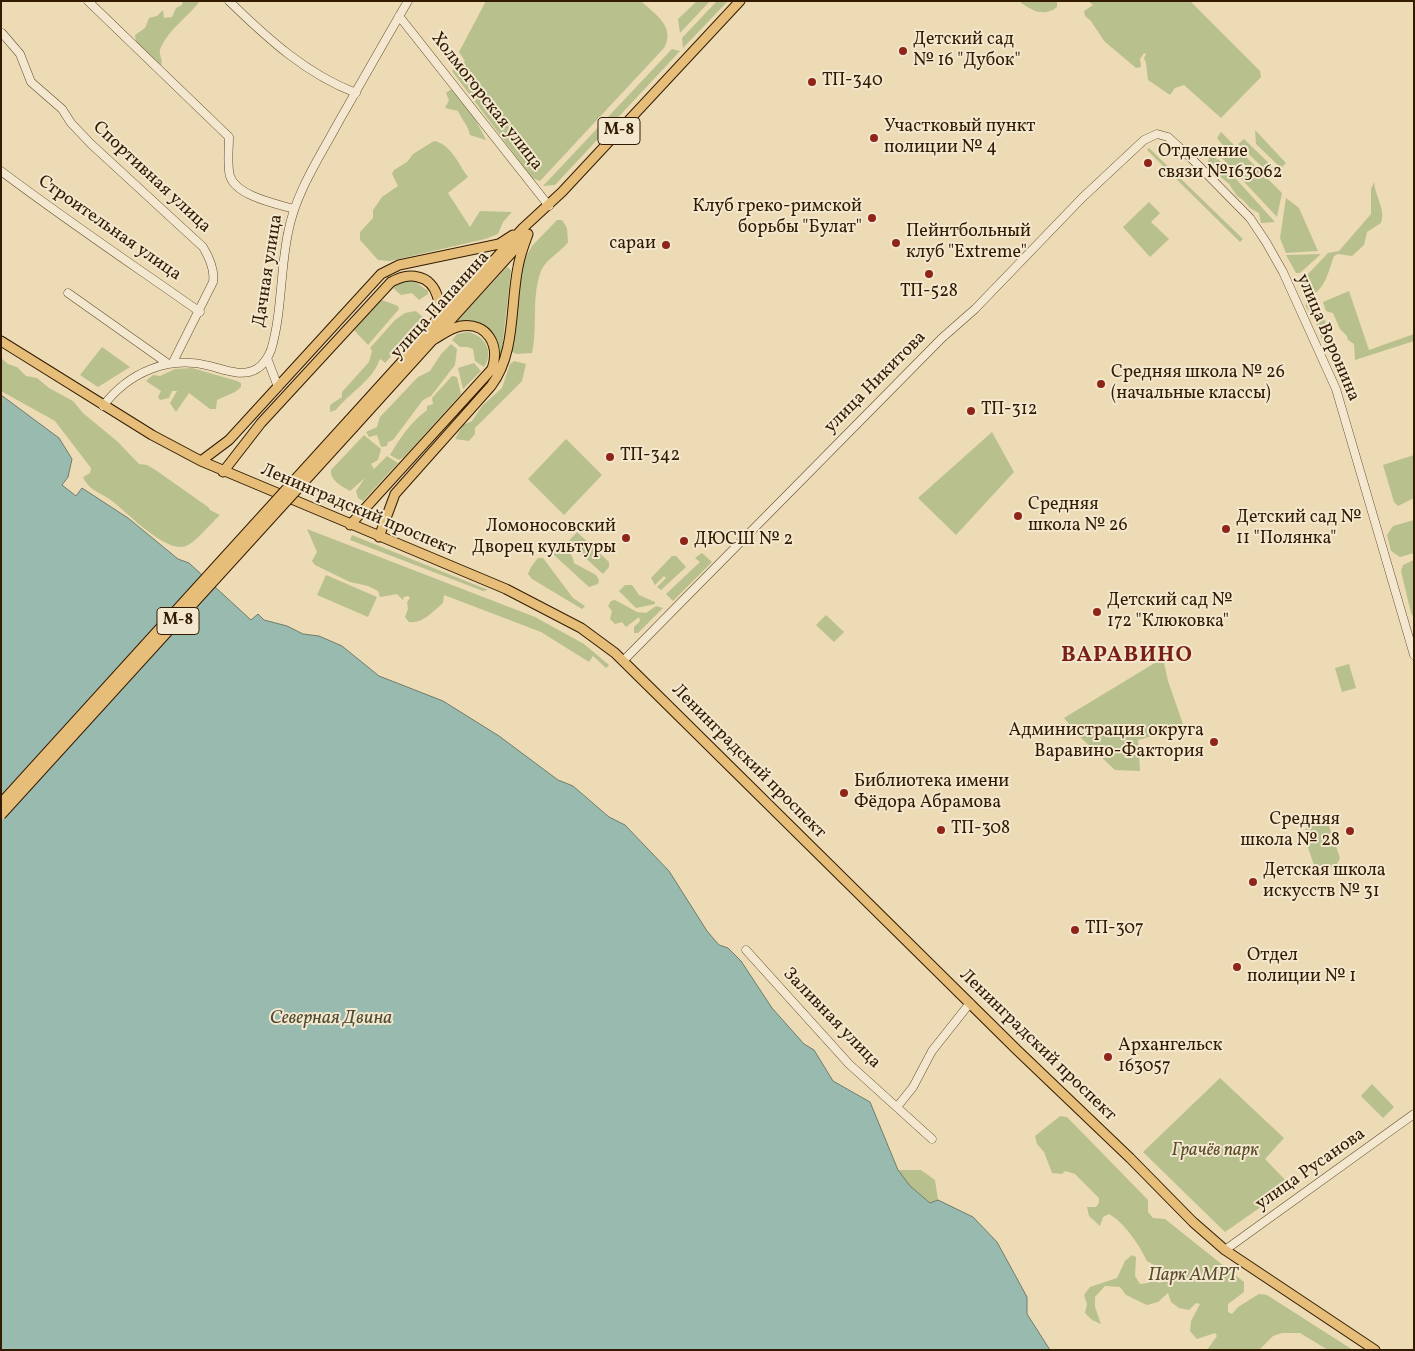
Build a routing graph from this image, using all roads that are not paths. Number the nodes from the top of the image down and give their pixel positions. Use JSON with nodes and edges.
{"nodes":[{"id":1,"x":88,"y":1,"type":"edge"},
{"id":2,"x":229,"y":1,"type":"edge"},
{"id":3,"x":740,"y":1,"type":"edge"},
{"id":4,"x":404,"y":3,"type":"edge"},
{"id":5,"x":399,"y":16,"type":"junction"},
{"id":6,"x":2,"y":32,"type":"edge"},
{"id":7,"x":356,"y":93,"type":"junction"},
{"id":8,"x":1157,"y":134,"type":"joint"},
{"id":9,"x":1,"y":170,"type":"edge"},
{"id":10,"x":549,"y":206,"type":"junction"},
{"id":11,"x":294,"y":209,"type":"junction"},
{"id":12,"x":526,"y":231,"type":"junction"},
{"id":13,"x":68,"y":294,"type":"dead end"},
{"id":14,"x":200,"y":312,"type":"junction"},
{"id":15,"x":429,"y":338,"type":"junction"},
{"id":16,"x":1,"y":341,"type":"edge"},
{"id":17,"x":267,"y":358,"type":"junction"},
{"id":18,"x":170,"y":363,"type":"junction"},
{"id":19,"x":278,"y":387,"type":"junction"},
{"id":20,"x":103,"y":406,"type":"junction"},
{"id":21,"x":352,"y":423,"type":"junction"},
{"id":22,"x":201,"y":461,"type":"junction"},
{"id":23,"x":223,"y":472,"type":"junction"},
{"id":24,"x":350,"y":525,"type":"junction"},
{"id":25,"x":379,"y":536,"type":"junction"},
{"id":26,"x":1414,"y":655,"type":"edge"},
{"id":27,"x":623,"y":661,"type":"junction"},
{"id":28,"x":1,"y":803,"type":"edge"},
{"id":29,"x":1,"y":815,"type":"edge"},
{"id":30,"x":746,"y":950,"type":"dead end"},
{"id":31,"x":970,"y":1003,"type":"junction"},
{"id":32,"x":896,"y":1107,"type":"junction"},
{"id":33,"x":1414,"y":1114,"type":"edge"},
{"id":34,"x":932,"y":1140,"type":"dead end"},
{"id":35,"x":1226,"y":1250,"type":"junction"},
{"id":36,"x":1375,"y":1350,"type":"edge"}],
"edges":[{"from":1,"to":11,"type":"street"},
{"from":2,"to":7,"type":"street"},
{"from":3,"to":10,"type":"main road","name":"улица Папанина","number":"М-8"},
{"from":4,"to":5,"type":"street","name":"Дачная улица"},
{"from":5,"to":7,"type":"street","name":"Дачная улица"},
{"from":5,"to":10,"type":"street","name":"Холмогорская улица"},
{"from":6,"to":14,"type":"street","name":"Спортивная улица"},
{"from":7,"to":11,"type":"street","name":"Дачная улица"},
{"from":8,"to":26,"type":"street","name":"улица Воронина"},
{"from":8,"to":27,"type":"street","name":"улица Никитова"},
{"from":9,"to":14,"type":"street","name":"Строительная улица"},
{"from":10,"to":12,"type":"main road","name":"улица Папанина","number":"М-8"},
{"from":11,"to":17,"type":"street","name":"Дачная улица"},
{"from":12,"to":15,"type":"main road","name":"улица Папанина","number":"М-8"},
{"from":12,"to":19,"type":"main road"},
{"from":12,"to":25,"type":"main road"},
{"from":13,"to":18,"type":"street"},
{"from":14,"to":18,"type":"street","name":"Спортивная улица"},
{"from":15,"to":21,"type":"main road","name":"улица Папанина","number":"М-8"},
{"from":15,"to":23,"type":"main road"},
{"from":15,"to":24,"type":"main road"},
{"from":16,"to":20,"type":"main road","name":"Ленинградский проспект"},
{"from":17,"to":18,"type":"street"},
{"from":17,"to":19,"type":"street"},
{"from":18,"to":20,"type":"street"},
{"from":19,"to":22,"type":"main road"},
{"from":20,"to":22,"type":"main road","name":"Ленинградский проспект"},
{"from":21,"to":28,"type":"main road","number":"М-8","bridge":true},
{"from":21,"to":29,"type":"main road","number":"М-8","bridge":true},
{"from":22,"to":23,"type":"main road","name":"Ленинградский проспект"},
{"from":23,"to":24,"type":"main road","name":"Ленинградский проспект"},
{"from":24,"to":25,"type":"main road","name":"Ленинградский проспект"},
{"from":25,"to":27,"type":"main road","name":"Ленинградский проспект"},
{"from":27,"to":31,"type":"main road","name":"Ленинградский проспект"},
{"from":30,"to":32,"type":"street","name":"Заливная улица"},
{"from":31,"to":32,"type":"street"},
{"from":31,"to":35,"type":"main road","name":"Ленинградский проспект"},
{"from":32,"to":34,"type":"street","name":"Заливная улица"},
{"from":33,"to":35,"type":"street","name":"улица Русанова"},
{"from":35,"to":36,"type":"main road","name":"Ленинградский проспект"}]}
